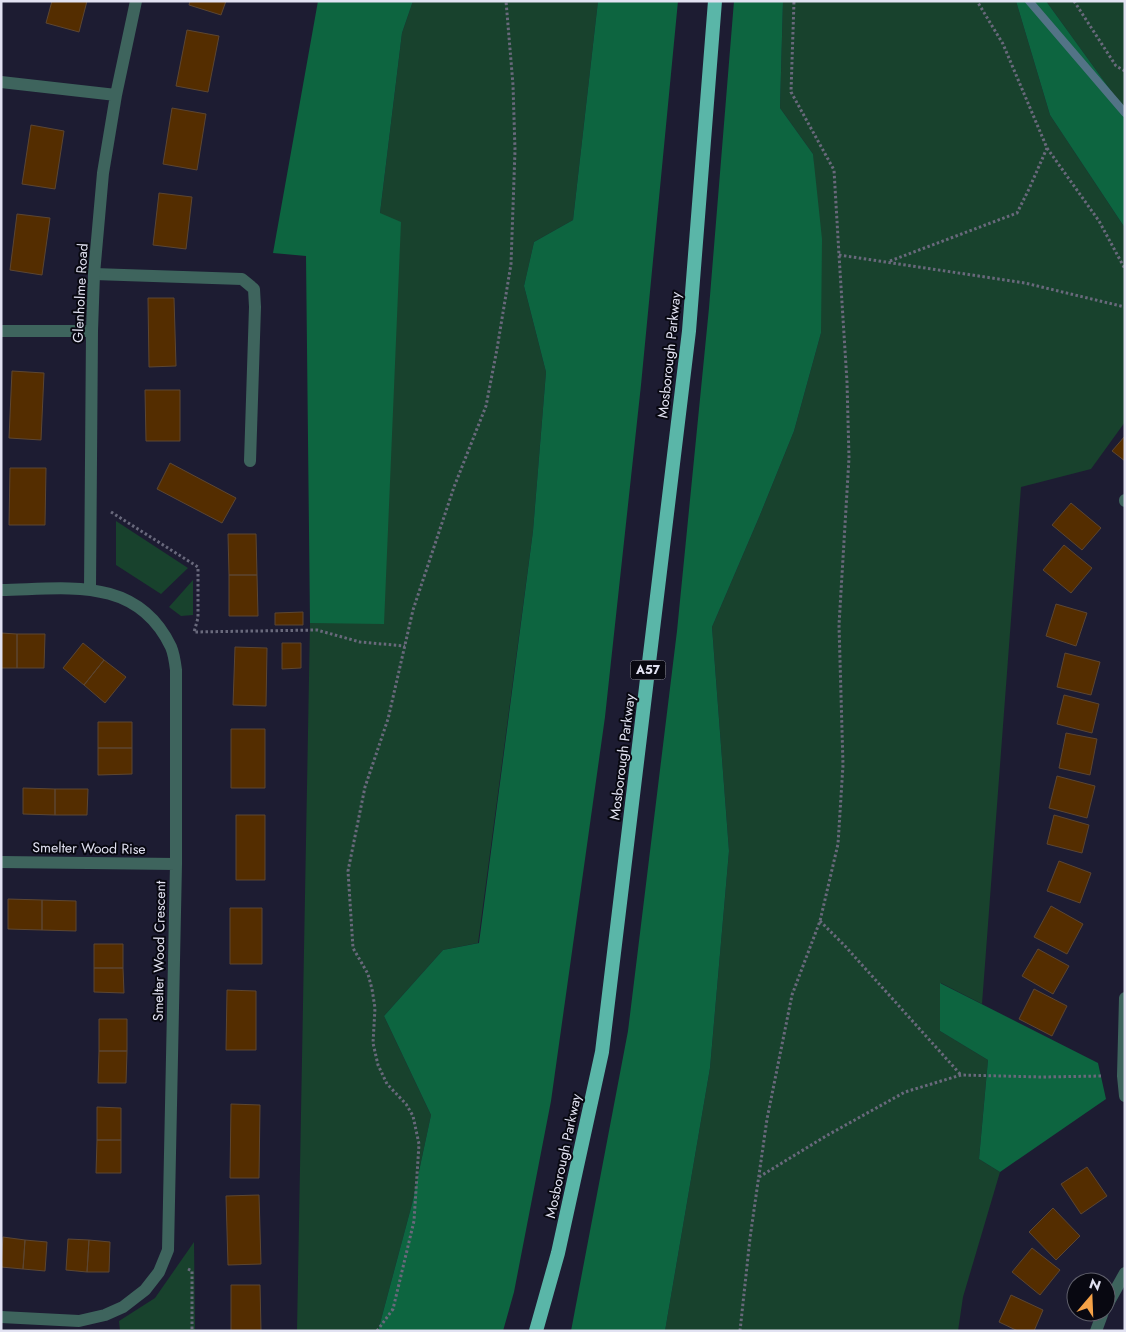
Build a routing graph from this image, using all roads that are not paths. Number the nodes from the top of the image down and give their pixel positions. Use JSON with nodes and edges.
{"nodes":[{"id":1,"x":136,"y":1,"type":"edge"},
{"id":2,"x":715,"y":1,"type":"edge"},
{"id":3,"x":1,"y":82,"type":"edge"},
{"id":4,"x":116,"y":95,"type":"junction"},
{"id":5,"x":94,"y":274,"type":"junction"},
{"id":6,"x":1,"y":331,"type":"edge"},
{"id":7,"x":92,"y":331,"type":"junction"},
{"id":8,"x":250,"y":461,"type":"dead end"},
{"id":9,"x":90,"y":589,"type":"junction"},
{"id":10,"x":1,"y":590,"type":"edge"},
{"id":11,"x":1,"y":862,"type":"edge"},
{"id":12,"x":176,"y":864,"type":"junction"},
{"id":13,"x":1125,"y":998,"type":"edge"},
{"id":14,"x":1125,"y":1096,"type":"edge"},
{"id":15,"x":1125,"y":1274,"type":"edge"},
{"id":16,"x":1116,"y":1290,"type":"edge"},
{"id":17,"x":1,"y":1318,"type":"edge"},
{"id":18,"x":536,"y":1331,"type":"edge"}],
"edges":[{"from":1,"to":4,"type":"street","name":"Glenholme Road"},
{"from":2,"to":18,"type":"highway","name":"Mosborough Parkway","number":"A57"},
{"from":3,"to":4,"type":"street"},
{"from":4,"to":5,"type":"street","name":"Glenholme Road"},
{"from":5,"to":7,"type":"street","name":"Glenholme Road"},
{"from":5,"to":8,"type":"street"},
{"from":6,"to":7,"type":"street"},
{"from":7,"to":9,"type":"street","name":"Glenholme Road"},
{"from":9,"to":10,"type":"street","name":"Smelter Wood Crescent"},
{"from":9,"to":12,"type":"street","name":"Smelter Wood Crescent"},
{"from":11,"to":12,"type":"street","name":"Smelter Wood Rise"},
{"from":12,"to":17,"type":"street","name":"Smelter Wood Crescent"},
{"from":13,"to":14,"type":"street"},
{"from":15,"to":16,"type":"street"}]}
